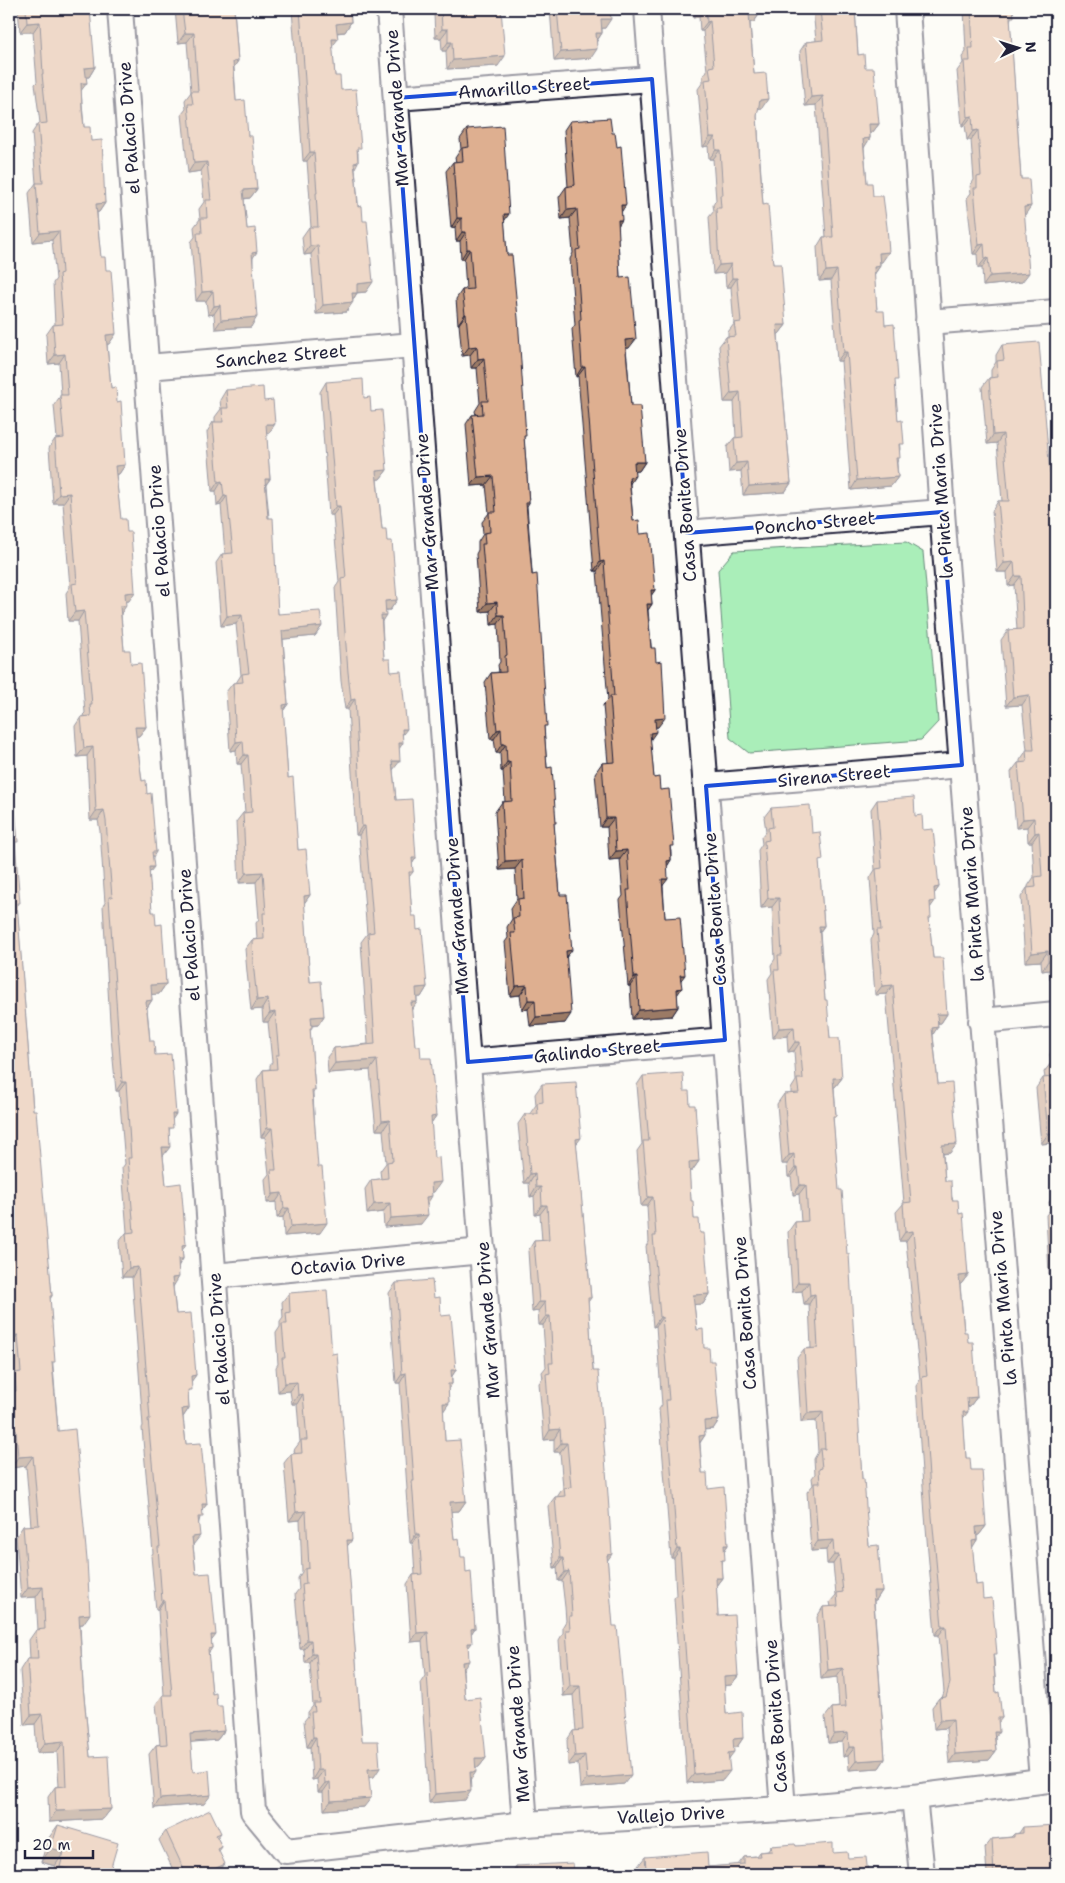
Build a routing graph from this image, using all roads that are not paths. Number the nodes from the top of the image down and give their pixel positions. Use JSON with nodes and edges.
{"nodes":[{"id":1,"x":120,"y":9,"type":"edge"},
{"id":2,"x":389,"y":9,"type":"edge"},
{"id":3,"x":647,"y":9,"type":"edge"},
{"id":4,"x":907,"y":9,"type":"edge"},
{"id":5,"x":652,"y":79,"type":"junction"},
{"id":6,"x":396,"y":98,"type":"junction"},
{"id":7,"x":1056,"y":312,"type":"edge"},
{"id":8,"x":928,"y":322,"type":"junction"},
{"id":9,"x":414,"y":344,"type":"junction"},
{"id":10,"x":147,"y":367,"type":"junction"},
{"id":11,"x":942,"y":512,"type":"junction"},
{"id":12,"x":687,"y":533,"type":"junction"},
{"id":13,"x":962,"y":765,"type":"junction"},
{"id":14,"x":706,"y":786,"type":"junction"},
{"id":15,"x":1056,"y":1014,"type":"edge"},
{"id":16,"x":981,"y":1021,"type":"junction"},
{"id":17,"x":725,"y":1040,"type":"junction"},
{"id":18,"x":468,"y":1062,"type":"junction"},
{"id":19,"x":483,"y":1252,"type":"junction"},
{"id":20,"x":214,"y":1276,"type":"junction"},
{"id":21,"x":1049,"y":1779,"type":"edge"},
{"id":22,"x":914,"y":1797,"type":"junction"},
{"id":23,"x":783,"y":1809,"type":"junction"},
{"id":24,"x":525,"y":1824,"type":"junction"},
{"id":25,"x":286,"y":1851,"type":"joint"},
{"id":26,"x":922,"y":1874,"type":"edge"}],
"edges":[{"from":1,"to":10,"type":"street","name":"el Palacio Drive"},
{"from":2,"to":6,"type":"street","name":"Mar Grande Drive"},
{"from":3,"to":5,"type":"street","name":"Casa Bonita Drive"},
{"from":4,"to":8,"type":"street","name":"la Pinta Maria Drive"},
{"from":5,"to":6,"type":"street","name":"Amarillo Street"},
{"from":5,"to":12,"type":"street","name":"Casa Bonita Drive"},
{"from":6,"to":9,"type":"street","name":"Mar Grande Drive"},
{"from":7,"to":8,"type":"street"},
{"from":8,"to":11,"type":"street","name":"la Pinta Maria Drive"},
{"from":9,"to":10,"type":"street","name":"Sanchez Street"},
{"from":9,"to":18,"type":"street","name":"Mar Grande Drive"},
{"from":10,"to":20,"type":"street","name":"el Palacio Drive"},
{"from":11,"to":12,"type":"street","name":"Poncho Street"},
{"from":11,"to":13,"type":"street","name":"la Pinta Maria Drive"},
{"from":12,"to":14,"type":"street","name":"Casa Bonita Drive"},
{"from":13,"to":14,"type":"street","name":"Sirena Street"},
{"from":13,"to":16,"type":"street","name":"la Pinta Maria Drive"},
{"from":14,"to":17,"type":"street","name":"Casa Bonita Drive"},
{"from":15,"to":16,"type":"street"},
{"from":16,"to":21,"type":"street","name":"la Pinta Maria Drive"},
{"from":17,"to":18,"type":"street","name":"Galindo Street"},
{"from":17,"to":23,"type":"street","name":"Casa Bonita Drive"},
{"from":18,"to":19,"type":"street","name":"Mar Grande Drive"},
{"from":19,"to":20,"type":"street","name":"Octavia Drive"},
{"from":19,"to":24,"type":"street","name":"Mar Grande Drive"},
{"from":20,"to":25,"type":"street","name":"el Palacio Drive"},
{"from":21,"to":22,"type":"street","name":"Vallejo Drive"},
{"from":22,"to":23,"type":"street","name":"Vallejo Drive"},
{"from":22,"to":26,"type":"street"},
{"from":23,"to":24,"type":"street","name":"Vallejo Drive"},
{"from":24,"to":25,"type":"street","name":"Vallejo Drive"}]}
